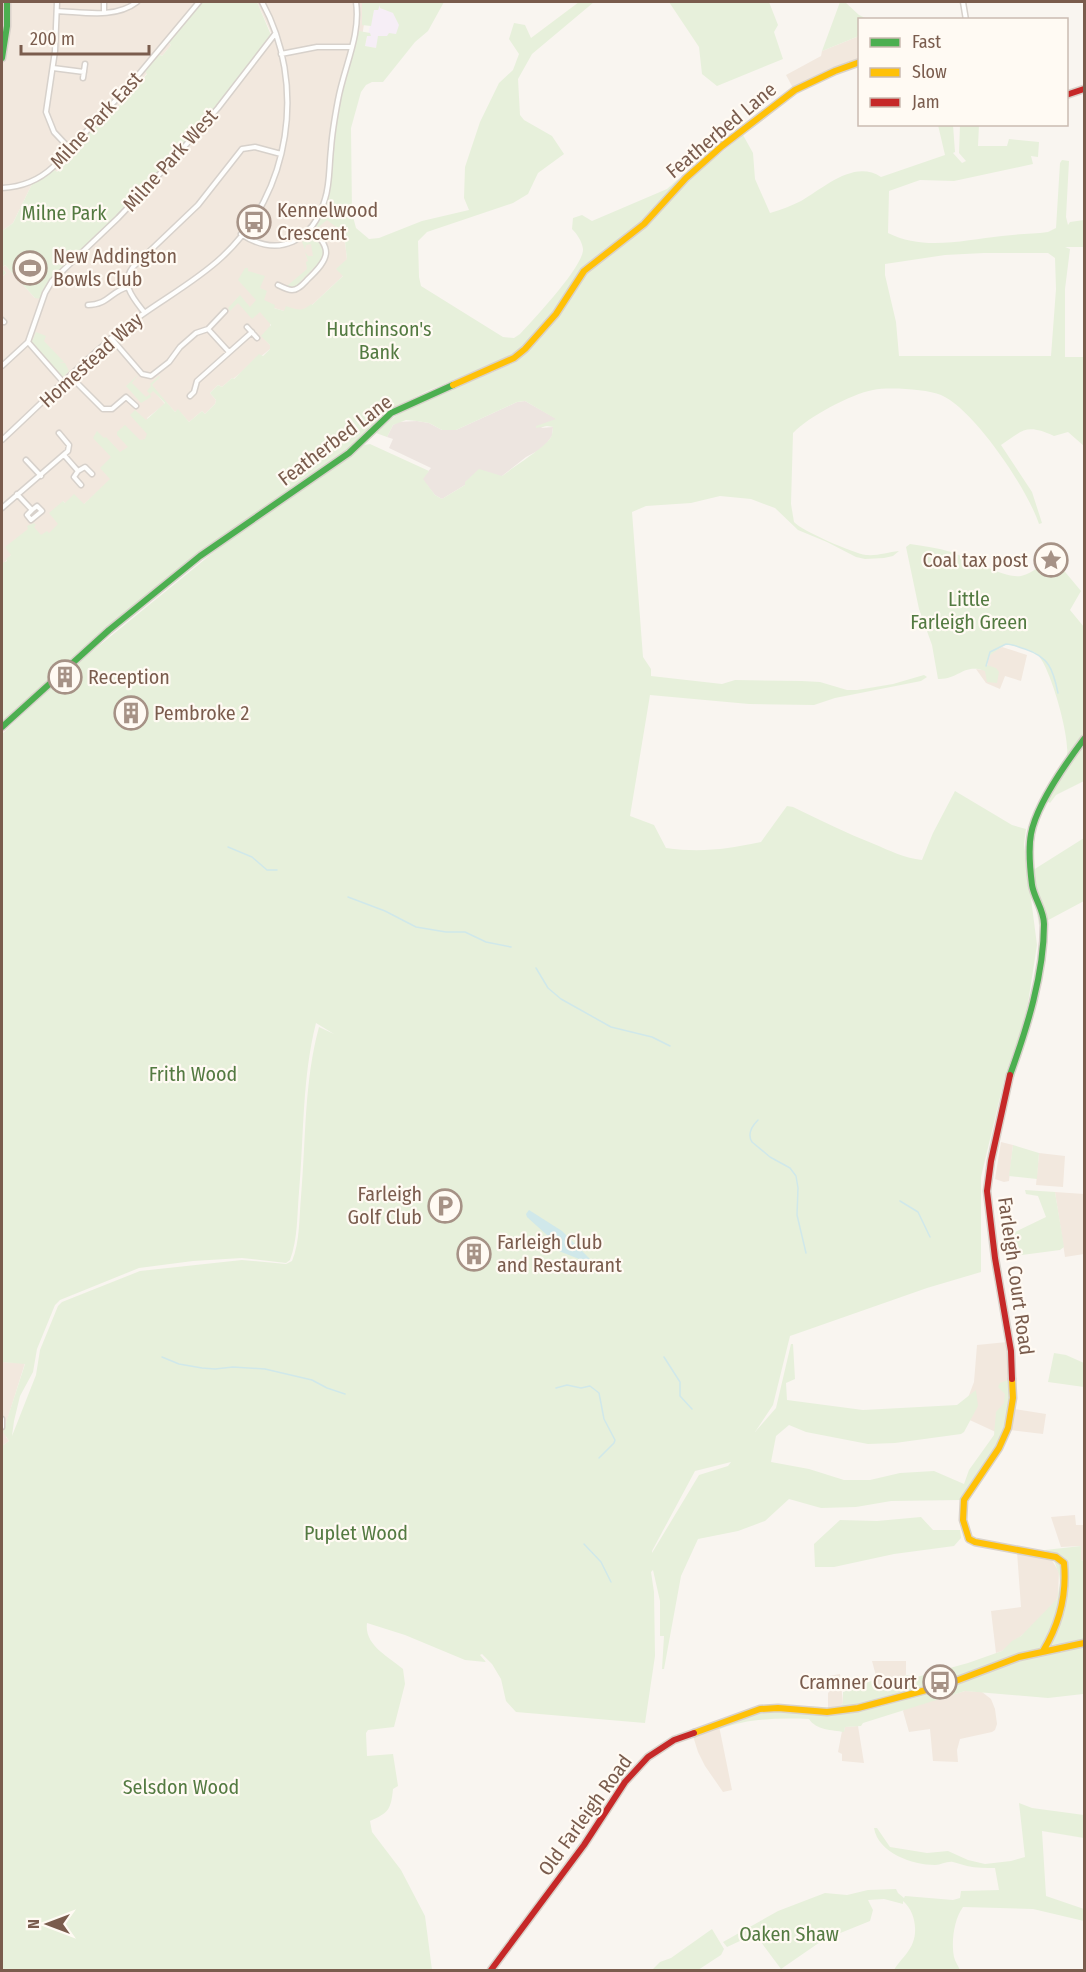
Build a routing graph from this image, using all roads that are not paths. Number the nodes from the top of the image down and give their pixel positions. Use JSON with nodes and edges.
{"nodes":[{"id":1,"x":7,"y":2,"type":"edge"},
{"id":2,"x":57,"y":2,"type":"edge"},
{"id":3,"x":104,"y":2,"type":"edge"},
{"id":4,"x":137,"y":2,"type":"edge"},
{"id":5,"x":199,"y":2,"type":"edge"},
{"id":6,"x":262,"y":2,"type":"edge"},
{"id":7,"x":356,"y":2,"type":"edge"},
{"id":8,"x":963,"y":2,"type":"edge"},
{"id":9,"x":5,"y":10,"type":"edge"},
{"id":10,"x":57,"y":11,"type":"junction"},
{"id":11,"x":104,"y":13,"type":"junction"},
{"id":12,"x":966,"y":18,"type":"edge"},
{"id":13,"x":275,"y":34,"type":"junction"},
{"id":14,"x":351,"y":47,"type":"junction"},
{"id":15,"x":281,"y":54,"type":"junction"},
{"id":16,"x":2,"y":58,"type":"edge"},
{"id":17,"x":858,"y":63,"type":"edge"},
{"id":18,"x":85,"y":64,"type":"dead end"},
{"id":19,"x":53,"y":68,"type":"junction"},
{"id":20,"x":84,"y":72,"type":"junction"},
{"id":21,"x":83,"y":78,"type":"dead end"},
{"id":22,"x":1084,"y":89,"type":"edge"},
{"id":23,"x":1068,"y":94,"type":"edge"},
{"id":24,"x":70,"y":149,"type":"junction"},
{"id":25,"x":281,"y":154,"type":"junction"},
{"id":26,"x":2,"y":188,"type":"edge"},
{"id":27,"x":310,"y":228,"type":"junction"},
{"id":28,"x":242,"y":234,"type":"junction"},
{"id":29,"x":278,"y":285,"type":"dead end"},
{"id":30,"x":128,"y":287,"type":"junction"},
{"id":31,"x":88,"y":305,"type":"dead end"},
{"id":32,"x":225,"y":311,"type":"dead end"},
{"id":33,"x":144,"y":312,"type":"junction"},
{"id":34,"x":247,"y":327,"type":"dead end"},
{"id":35,"x":208,"y":329,"type":"junction"},
{"id":36,"x":252,"y":332,"type":"junction"},
{"id":37,"x":111,"y":338,"type":"junction"},
{"id":38,"x":257,"y":338,"type":"dead end"},
{"id":39,"x":28,"y":342,"type":"junction"},
{"id":40,"x":229,"y":352,"type":"junction"},
{"id":41,"x":2,"y":366,"type":"edge"},
{"id":42,"x":70,"y":377,"type":"junction"},
{"id":43,"x":64,"y":383,"type":"junction"},
{"id":44,"x":190,"y":396,"type":"dead end"},
{"id":45,"x":136,"y":405,"type":"dead end"},
{"id":46,"x":59,"y":433,"type":"dead end"},
{"id":47,"x":2,"y":440,"type":"edge"},
{"id":48,"x":64,"y":455,"type":"junction"},
{"id":49,"x":26,"y":460,"type":"dead end"},
{"id":50,"x":78,"y":471,"type":"junction"},
{"id":51,"x":92,"y":474,"type":"dead end"},
{"id":52,"x":41,"y":476,"type":"junction"},
{"id":53,"x":81,"y":485,"type":"dead end"},
{"id":54,"x":17,"y":494,"type":"junction"},
{"id":55,"x":2,"y":508,"type":"edge"},
{"id":56,"x":32,"y":510,"type":"dead end"},
{"id":57,"x":2,"y":727,"type":"edge"},
{"id":58,"x":1084,"y":739,"type":"edge"},
{"id":59,"x":2,"y":1419,"type":"edge"},
{"id":60,"x":2,"y":1427,"type":"edge"},
{"id":61,"x":1050,"y":1640,"type":"junction"},
{"id":62,"x":1084,"y":1643,"type":"edge"},
{"id":63,"x":1058,"y":1648,"type":"junction"},
{"id":64,"x":1043,"y":1651,"type":"junction"},
{"id":65,"x":491,"y":1971,"type":"edge"}],
"edges":[{"from":1,"to":9,"type":"street"},
{"from":2,"to":10,"type":"street"},
{"from":3,"to":11,"type":"street"},
{"from":4,"to":11,"type":"street"},
{"from":5,"to":24,"type":"street","name":"Milne Park East"},
{"from":6,"to":13,"type":"street","name":"Homestead Way"},
{"from":7,"to":14,"type":"street"},
{"from":8,"to":12,"type":"street"},
{"from":9,"to":16,"type":"street"},
{"from":10,"to":11,"type":"street"},
{"from":10,"to":19,"type":"street"},
{"from":13,"to":15,"type":"street","name":"Homestead Way"},
{"from":13,"to":39,"type":"street","name":"Milne Park West"},
{"from":14,"to":15,"type":"street"},
{"from":14,"to":27,"type":"street"},
{"from":15,"to":25,"type":"street","name":"Homestead Way"},
{"from":17,"to":57,"type":"street","name":"Featherbed Lane"},
{"from":18,"to":20,"type":"street"},
{"from":19,"to":20,"type":"street"},
{"from":19,"to":24,"type":"street"},
{"from":20,"to":21,"type":"street"},
{"from":22,"to":23,"type":"street"},
{"from":24,"to":26,"type":"street","name":"Milne Park East"},
{"from":25,"to":28,"type":"street","name":"Homestead Way"},
{"from":25,"to":30,"type":"street"},
{"from":27,"to":28,"type":"street"},
{"from":27,"to":29,"type":"street"},
{"from":28,"to":33,"type":"street","name":"Homestead Way"},
{"from":30,"to":31,"type":"street"},
{"from":30,"to":33,"type":"street"},
{"from":32,"to":35,"type":"street"},
{"from":33,"to":37,"type":"street","name":"Homestead Way"},
{"from":34,"to":36,"type":"street"},
{"from":35,"to":37,"type":"street"},
{"from":35,"to":40,"type":"street"},
{"from":36,"to":38,"type":"street"},
{"from":36,"to":40,"type":"street"},
{"from":37,"to":42,"type":"street","name":"Homestead Way"},
{"from":39,"to":41,"type":"street"},
{"from":39,"to":43,"type":"street"},
{"from":40,"to":44,"type":"street"},
{"from":42,"to":43,"type":"street","name":"Homestead Way"},
{"from":42,"to":45,"type":"street"},
{"from":43,"to":47,"type":"street","name":"Homestead Way"},
{"from":46,"to":48,"type":"street"},
{"from":48,"to":50,"type":"street"},
{"from":48,"to":52,"type":"street"},
{"from":49,"to":52,"type":"street"},
{"from":50,"to":51,"type":"street"},
{"from":50,"to":53,"type":"street"},
{"from":52,"to":54,"type":"street"},
{"from":54,"to":55,"type":"street"},
{"from":54,"to":56,"type":"street"},
{"from":58,"to":61,"type":"street","name":"Farleigh Court Road"},
{"from":59,"to":60,"type":"street"},
{"from":61,"to":63,"type":"street"},
{"from":61,"to":64,"type":"street","name":"Farleigh Court Road"},
{"from":62,"to":63,"type":"street","name":"Old Farleigh Road"},
{"from":63,"to":64,"type":"street","name":"Old Farleigh Road"},
{"from":64,"to":65,"type":"street","name":"Old Farleigh Road"}]}
